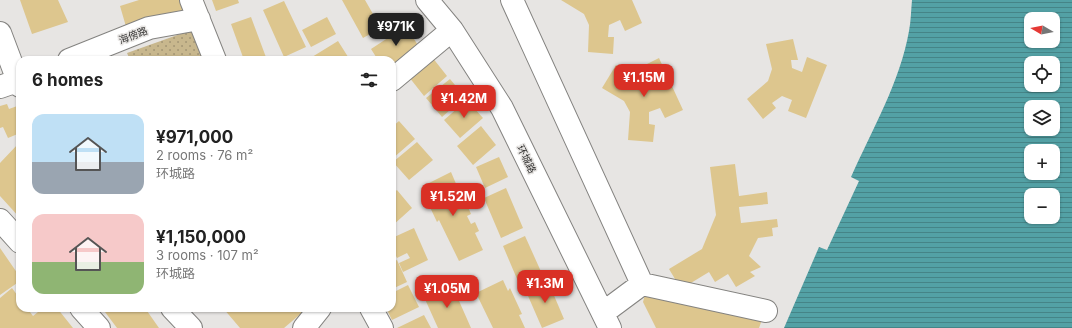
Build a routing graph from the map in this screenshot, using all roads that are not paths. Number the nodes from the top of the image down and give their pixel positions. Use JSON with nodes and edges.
{"nodes":[{"id":1,"x":428,"y":0,"type":"edge"},
{"id":2,"x":512,"y":0,"type":"edge"},
{"id":3,"x":195,"y":9,"type":"edge"},
{"id":4,"x":452,"y":30,"type":"junction"},
{"id":5,"x":0,"y":33,"type":"edge"},
{"id":6,"x":79,"y":56,"type":"edge"},
{"id":7,"x":213,"y":56,"type":"edge"},
{"id":8,"x":396,"y":77,"type":"edge"},
{"id":9,"x":15,"y":83,"type":"edge"},
{"id":10,"x":0,"y":220,"type":"edge"},
{"id":11,"x":16,"y":238,"type":"edge"},
{"id":12,"x":642,"y":284,"type":"junction"},
{"id":13,"x":766,"y":311,"type":"dead end"},
{"id":14,"x":85,"y":312,"type":"edge"},
{"id":15,"x":176,"y":312,"type":"edge"},
{"id":16,"x":317,"y":312,"type":"edge"},
{"id":17,"x":373,"y":312,"type":"edge"},
{"id":18,"x":607,"y":321,"type":"edge"},
{"id":19,"x":99,"y":328,"type":"edge"},
{"id":20,"x":191,"y":328,"type":"edge"},
{"id":21,"x":304,"y":328,"type":"edge"},
{"id":22,"x":382,"y":328,"type":"edge"}],
"edges":[{"from":1,"to":4,"type":"street","name":"环城路"},
{"from":2,"to":12,"type":"street"},
{"from":3,"to":6,"type":"street","name":"海傍路"},
{"from":3,"to":7,"type":"street","name":"海傍路"},
{"from":4,"to":8,"type":"street"},
{"from":4,"to":18,"type":"street","name":"环城路"},
{"from":5,"to":9,"type":"street"},
{"from":10,"to":11,"type":"street"},
{"from":12,"to":13,"type":"street"},
{"from":12,"to":18,"type":"street"},
{"from":14,"to":19,"type":"street"},
{"from":15,"to":20,"type":"street"},
{"from":16,"to":21,"type":"street"},
{"from":17,"to":22,"type":"street"}]}
